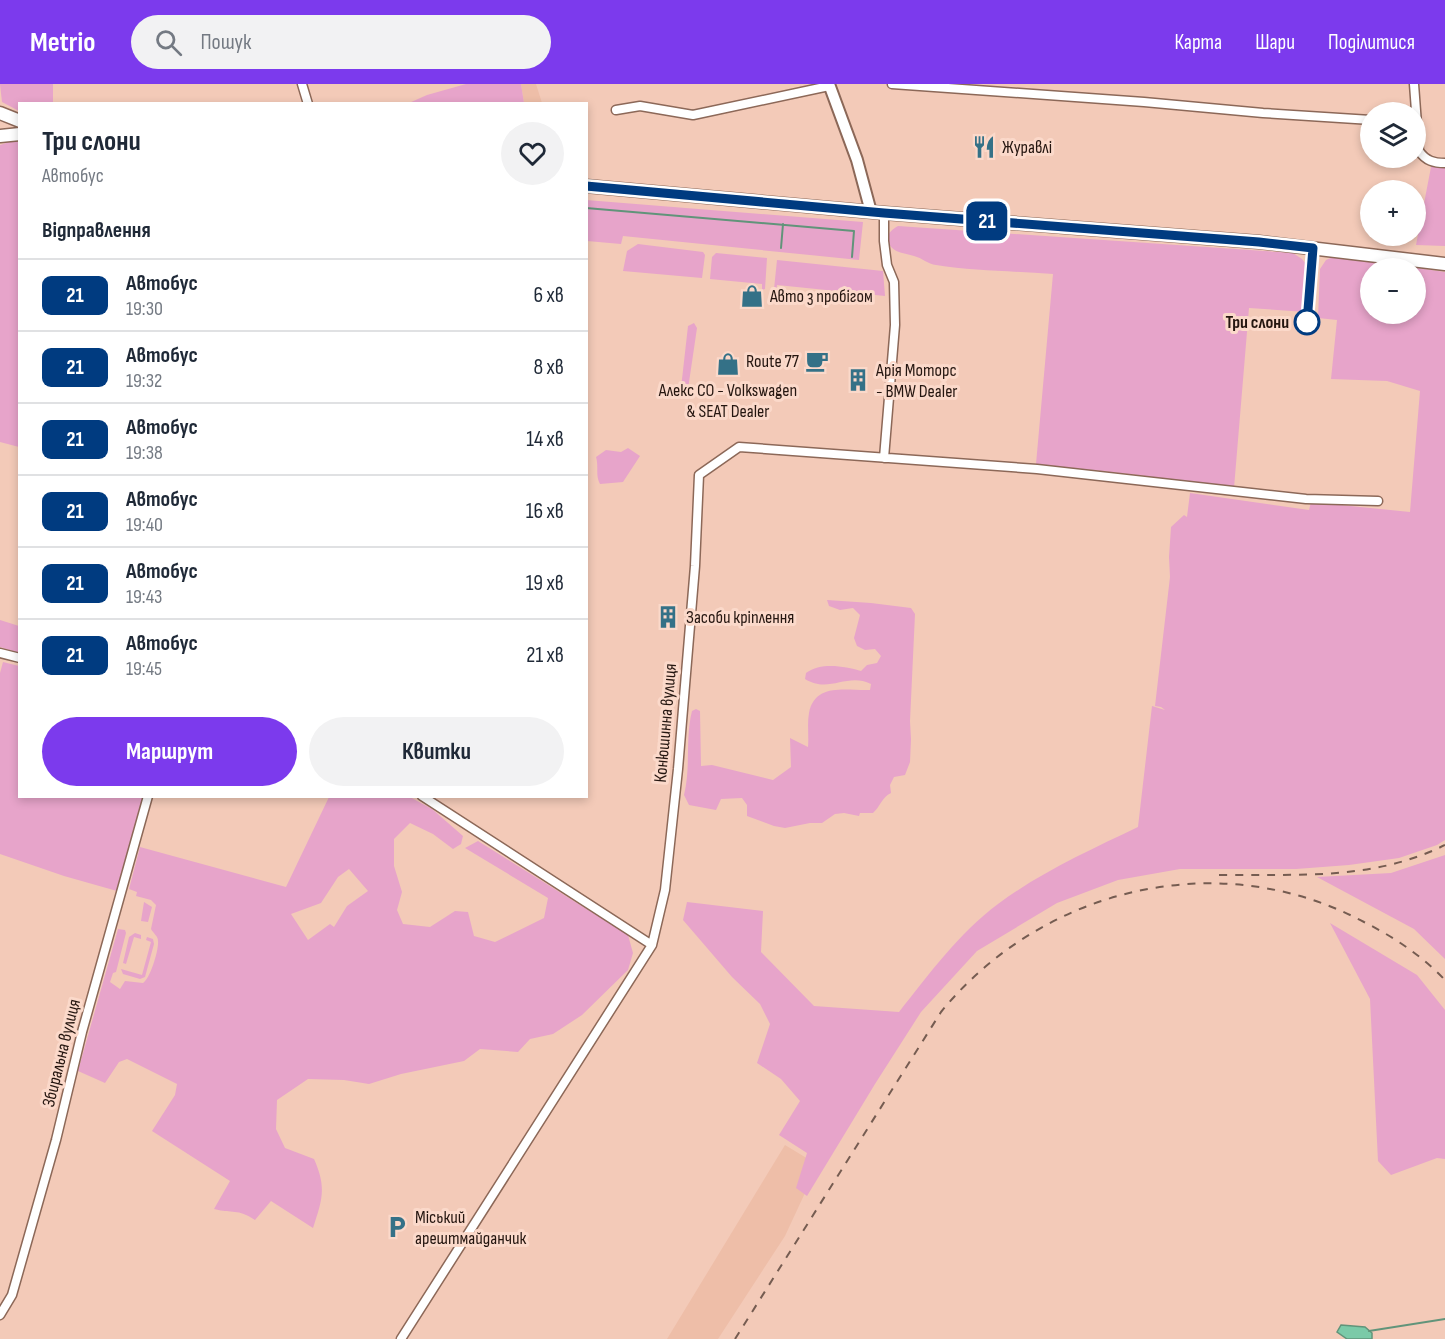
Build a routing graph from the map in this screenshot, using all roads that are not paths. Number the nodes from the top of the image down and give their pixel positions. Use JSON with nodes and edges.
{"nodes":[{"id":1,"x":302,"y":84,"type":"edge"},
{"id":2,"x":892,"y":84,"type":"edge"},
{"id":3,"x":1414,"y":84,"type":"edge"},
{"id":4,"x":829,"y":85,"type":"edge"},
{"id":5,"x":307,"y":102,"type":"edge"},
{"id":6,"x":1415,"y":102,"type":"edge"},
{"id":7,"x":616,"y":110,"type":"dead end"},
{"id":8,"x":0,"y":113,"type":"edge"},
{"id":9,"x":1360,"y":119,"type":"edge"},
{"id":10,"x":18,"y":120,"type":"edge"},
{"id":11,"x":18,"y":134,"type":"edge"},
{"id":12,"x":0,"y":136,"type":"edge"},
{"id":13,"x":1426,"y":159,"type":"edge"},
{"id":14,"x":1445,"y":163,"type":"edge"},
{"id":15,"x":588,"y":186,"type":"edge"},
{"id":16,"x":878,"y":213,"type":"junction"},
{"id":17,"x":1445,"y":264,"type":"edge"},
{"id":18,"x":884,"y":458,"type":"junction"},
{"id":19,"x":1378,"y":501,"type":"dead end"},
{"id":20,"x":0,"y":653,"type":"edge"},
{"id":21,"x":18,"y":658,"type":"edge"},
{"id":22,"x":147,"y":798,"type":"edge"},
{"id":23,"x":425,"y":798,"type":"edge"},
{"id":24,"x":652,"y":945,"type":"junction"},
{"id":25,"x":0,"y":1315,"type":"edge"},
{"id":26,"x":401,"y":1339,"type":"edge"}],
"edges":[{"from":1,"to":5,"type":"street"},
{"from":2,"to":9,"type":"street"},
{"from":3,"to":6,"type":"street"},
{"from":4,"to":7,"type":"street"},
{"from":4,"to":16,"type":"main road"},
{"from":8,"to":10,"type":"highway"},
{"from":11,"to":12,"type":"highway"},
{"from":13,"to":14,"type":"street"},
{"from":15,"to":16,"type":"highway"},
{"from":16,"to":17,"type":"highway"},
{"from":16,"to":18,"type":"street"},
{"from":18,"to":19,"type":"street"},
{"from":18,"to":24,"type":"street","name":"Конюшинна вулиця"},
{"from":20,"to":21,"type":"street"},
{"from":22,"to":25,"type":"street","name":"Збиральна вулиця"},
{"from":23,"to":24,"type":"street"},
{"from":24,"to":26,"type":"street","name":"Конюшинна вулиця"}]}
